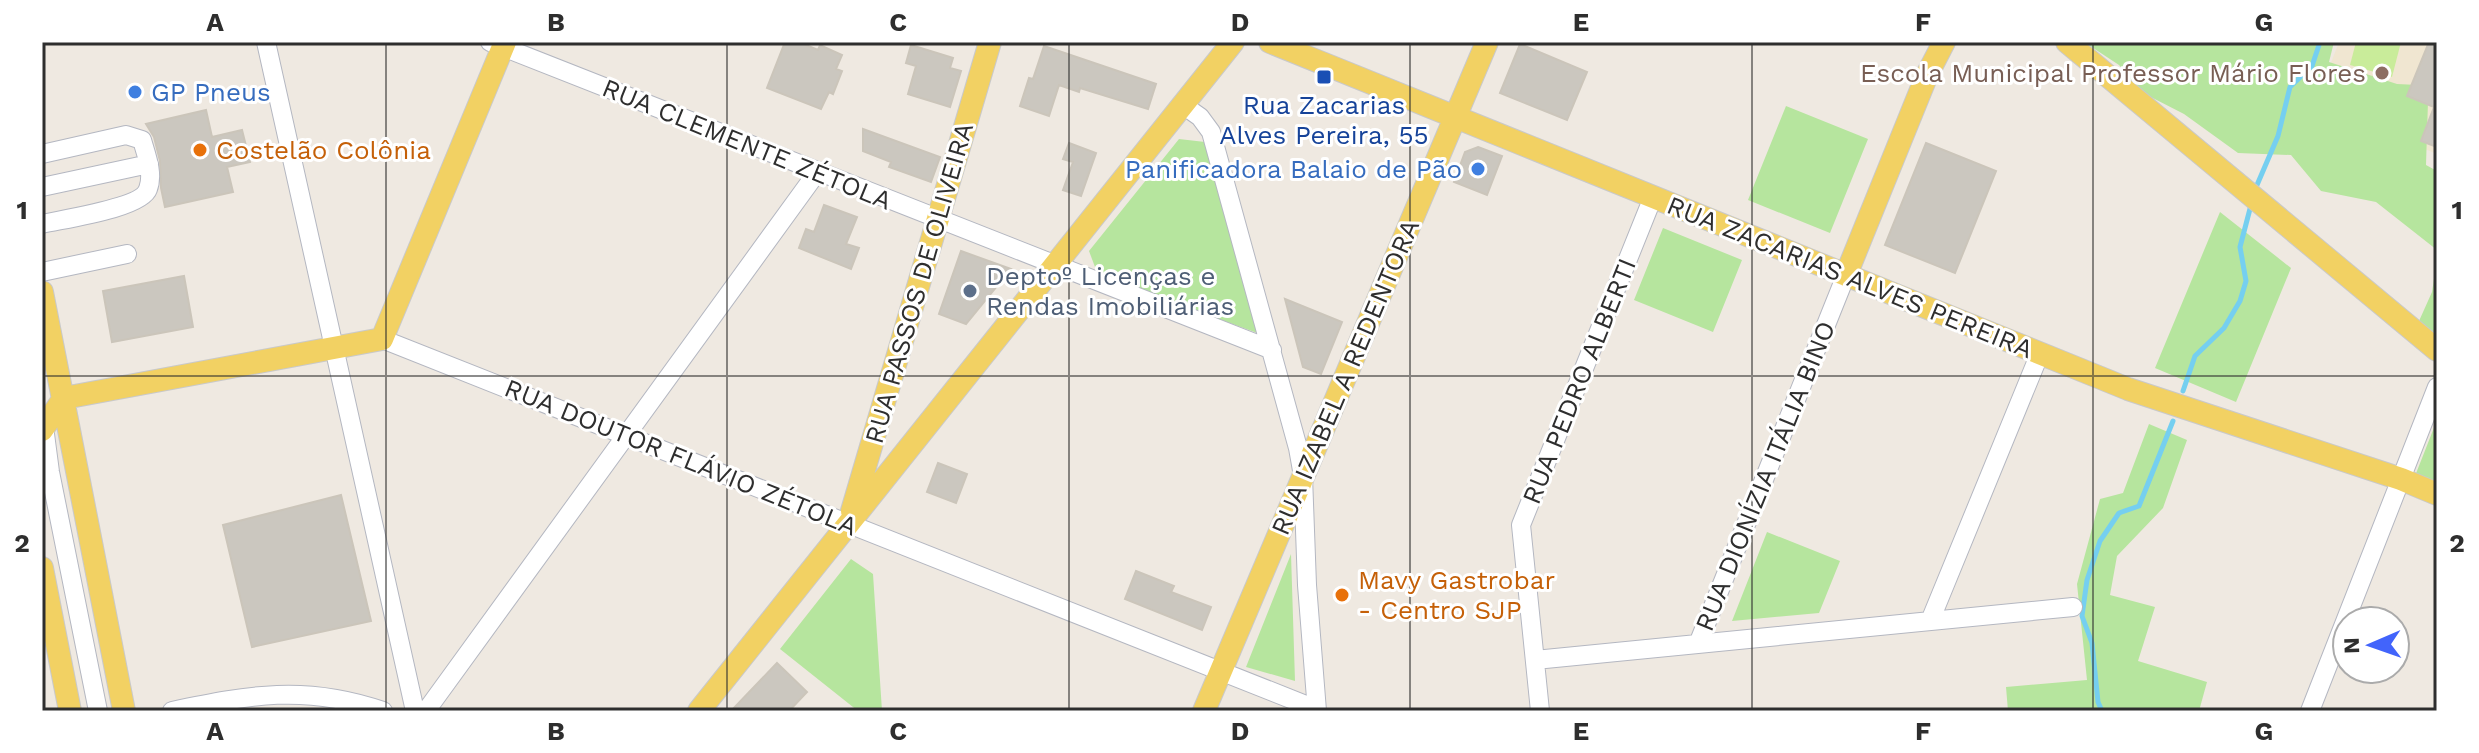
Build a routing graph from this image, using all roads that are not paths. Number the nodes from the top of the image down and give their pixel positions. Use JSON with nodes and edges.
{"nodes":[{"id":1,"x":266,"y":42,"type":"edge"},
{"id":2,"x":990,"y":42,"type":"edge"},
{"id":3,"x":1233,"y":42,"type":"edge"},
{"id":4,"x":1270,"y":42,"type":"edge"},
{"id":5,"x":1487,"y":42,"type":"edge"},
{"id":6,"x":1944,"y":42,"type":"edge"},
{"id":7,"x":2067,"y":42,"type":"edge"},
{"id":8,"x":499,"y":44,"type":"edge"},
{"id":9,"x":1183,"y":105,"type":"junction"},
{"id":10,"x":1455,"y":117,"type":"junction"},
{"id":11,"x":42,"y":154,"type":"edge"},
{"id":12,"x":149,"y":164,"type":"junction"},
{"id":13,"x":818,"y":171,"type":"junction"},
{"id":14,"x":42,"y":187,"type":"edge"},
{"id":15,"x":1653,"y":197,"type":"junction"},
{"id":16,"x":938,"y":219,"type":"junction"},
{"id":17,"x":42,"y":224,"type":"edge"},
{"id":18,"x":127,"y":254,"type":"dead end"},
{"id":19,"x":1055,"y":265,"type":"junction"},
{"id":20,"x":42,"y":272,"type":"edge"},
{"id":21,"x":1846,"y":275,"type":"junction"},
{"id":22,"x":42,"y":292,"type":"edge"},
{"id":23,"x":382,"y":339,"type":"junction"},
{"id":24,"x":334,"y":348,"type":"junction"},
{"id":25,"x":1272,"y":350,"type":"junction"},
{"id":26,"x":2437,"y":350,"type":"edge"},
{"id":27,"x":2040,"y":353,"type":"junction"},
{"id":28,"x":2437,"y":387,"type":"edge"},
{"id":29,"x":64,"y":398,"type":"junction"},
{"id":30,"x":43,"y":423,"type":"edge"},
{"id":31,"x":626,"y":435,"type":"junction"},
{"id":32,"x":1303,"y":476,"type":"junction"},
{"id":33,"x":2401,"y":479,"type":"junction"},
{"id":34,"x":2437,"y":494,"type":"edge"},
{"id":35,"x":849,"y":523,"type":"junction"},
{"id":36,"x":42,"y":568,"type":"edge"},
{"id":37,"x":2073,"y":607,"type":"dead end"},
{"id":38,"x":1930,"y":621,"type":"junction"},
{"id":39,"x":1698,"y":644,"type":"junction"},
{"id":40,"x":1535,"y":660,"type":"junction"},
{"id":41,"x":1221,"y":671,"type":"junction"},
{"id":42,"x":1316,"y":710,"type":"edge"},
{"id":43,"x":70,"y":711,"type":"edge"},
{"id":44,"x":98,"y":711,"type":"edge"},
{"id":45,"x":124,"y":711,"type":"edge"},
{"id":46,"x":172,"y":711,"type":"edge"},
{"id":47,"x":383,"y":711,"type":"edge"},
{"id":48,"x":415,"y":711,"type":"edge"},
{"id":49,"x":426,"y":711,"type":"edge"},
{"id":50,"x":699,"y":711,"type":"edge"},
{"id":51,"x":1204,"y":711,"type":"edge"},
{"id":52,"x":1540,"y":711,"type":"edge"},
{"id":53,"x":2310,"y":711,"type":"edge"}],
"edges":[{"from":1,"to":24,"type":"street"},
{"from":2,"to":16,"type":"main road","name":"RUA PASSOS DE OLIVEIRA"},
{"from":3,"to":9,"type":"main road"},
{"from":4,"to":10,"type":"main road","name":"RUA ZACARIAS ALVES PEREIRA"},
{"from":5,"to":10,"type":"main road","name":"RUA IZABEL A REDENTORA"},
{"from":6,"to":21,"type":"main road","name":"RUA DIONÍZIA ITÁLIA BINO"},
{"from":7,"to":26,"type":"main road"},
{"from":8,"to":13,"type":"street","name":"RUA CLEMENTE ZÉTOLA"},
{"from":8,"to":23,"type":"main road"},
{"from":9,"to":19,"type":"main road"},
{"from":9,"to":25,"type":"street"},
{"from":10,"to":15,"type":"main road","name":"RUA ZACARIAS ALVES PEREIRA"},
{"from":10,"to":32,"type":"main road","name":"RUA IZABEL A REDENTORA"},
{"from":11,"to":12,"type":"street"},
{"from":12,"to":14,"type":"street"},
{"from":12,"to":17,"type":"street"},
{"from":13,"to":16,"type":"street","name":"RUA CLEMENTE ZÉTOLA"},
{"from":13,"to":31,"type":"street"},
{"from":15,"to":21,"type":"main road","name":"RUA ZACARIAS ALVES PEREIRA"},
{"from":15,"to":40,"type":"street","name":"RUA PEDRO ALBERTI"},
{"from":16,"to":19,"type":"street","name":"RUA CLEMENTE ZÉTOLA"},
{"from":16,"to":35,"type":"main road","name":"RUA PASSOS DE OLIVEIRA"},
{"from":18,"to":20,"type":"street"},
{"from":19,"to":25,"type":"street","name":"RUA CLEMENTE ZÉTOLA"},
{"from":19,"to":35,"type":"main road"},
{"from":21,"to":27,"type":"main road","name":"RUA ZACARIAS ALVES PEREIRA"},
{"from":21,"to":39,"type":"street","name":"RUA DIONÍZIA ITÁLIA BINO"},
{"from":22,"to":29,"type":"main road"},
{"from":23,"to":24,"type":"main road"},
{"from":23,"to":31,"type":"street","name":"RUA DOUTOR FLÁVIO ZÉTOLA"},
{"from":24,"to":29,"type":"main road"},
{"from":24,"to":48,"type":"street"},
{"from":25,"to":32,"type":"street"},
{"from":27,"to":33,"type":"main road","name":"RUA ZACARIAS ALVES PEREIRA"},
{"from":27,"to":38,"type":"street"},
{"from":28,"to":33,"type":"street"},
{"from":29,"to":30,"type":"main road"},
{"from":29,"to":45,"type":"main road"},
{"from":30,"to":44,"type":"street"},
{"from":31,"to":35,"type":"street","name":"RUA DOUTOR FLÁVIO ZÉTOLA"},
{"from":31,"to":49,"type":"street"},
{"from":32,"to":41,"type":"main road","name":"RUA IZABEL A REDENTORA"},
{"from":32,"to":42,"type":"street"},
{"from":33,"to":34,"type":"main road","name":"RUA ZACARIAS ALVES PEREIRA"},
{"from":33,"to":53,"type":"street"},
{"from":35,"to":41,"type":"street","name":"RUA DOUTOR FLÁVIO ZÉTOLA"},
{"from":35,"to":50,"type":"main road"},
{"from":36,"to":43,"type":"main road"},
{"from":37,"to":38,"type":"street"},
{"from":38,"to":39,"type":"street"},
{"from":39,"to":40,"type":"street"},
{"from":40,"to":52,"type":"street","name":"RUA PEDRO ALBERTI"},
{"from":41,"to":42,"type":"street","name":"RUA DOUTOR FLÁVIO ZÉTOLA"},
{"from":41,"to":51,"type":"main road","name":"RUA IZABEL A REDENTORA"},
{"from":46,"to":47,"type":"street"}]}
